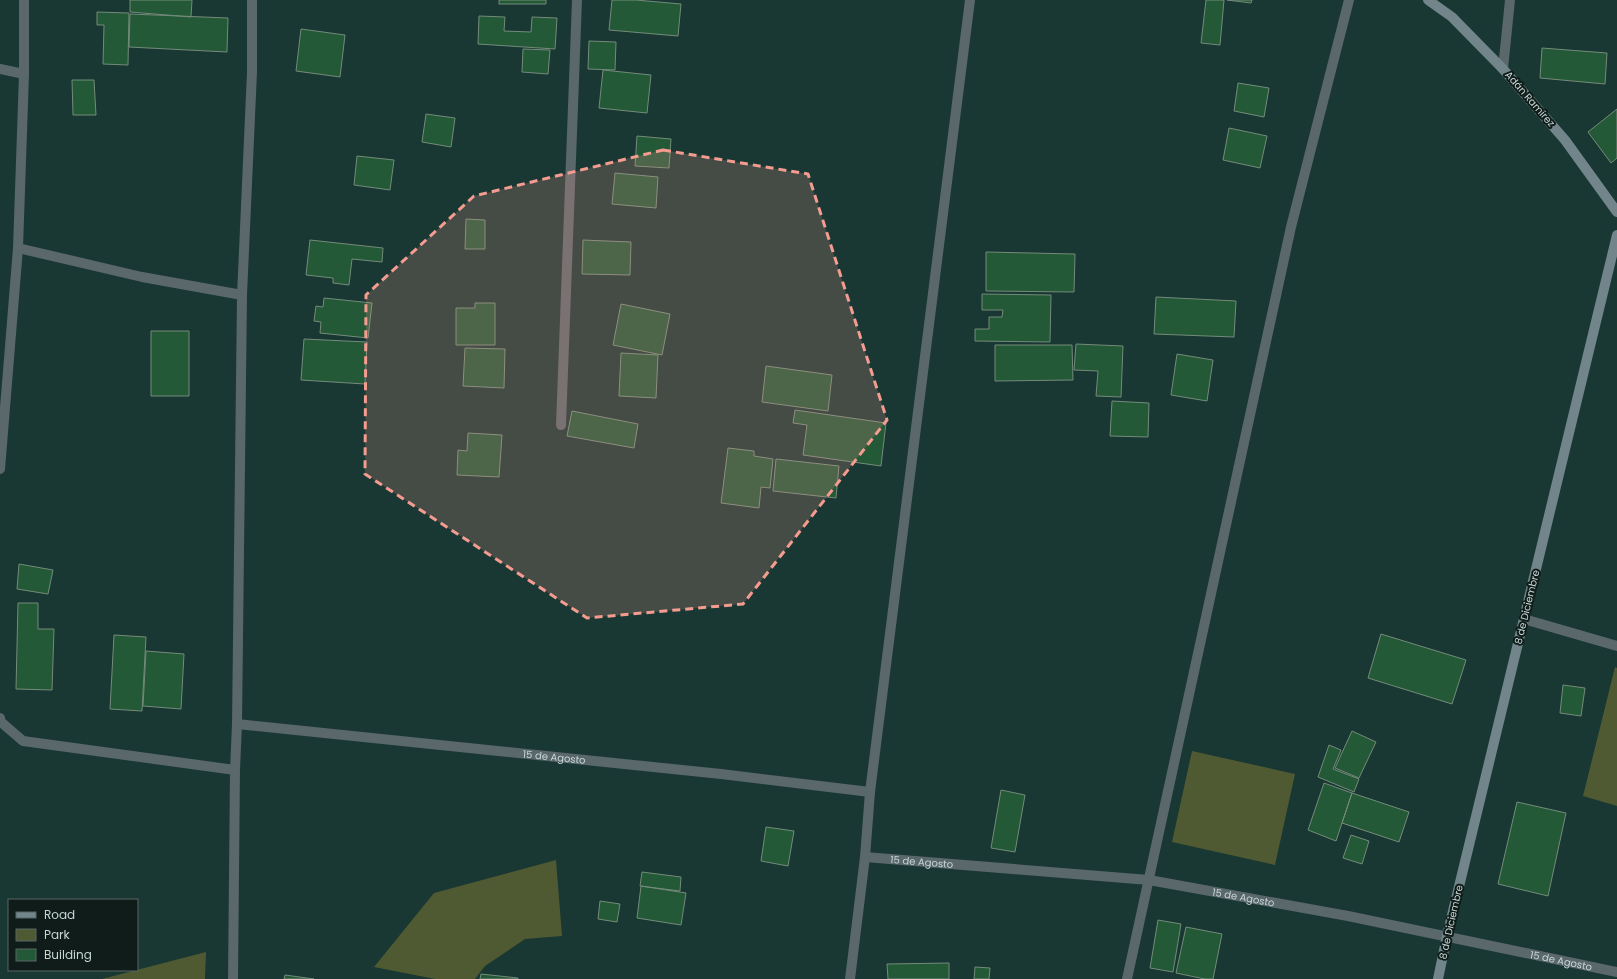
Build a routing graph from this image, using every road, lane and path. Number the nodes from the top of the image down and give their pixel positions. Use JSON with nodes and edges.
{"nodes":[{"id":1,"x":24,"y":0,"type":"edge"},
{"id":2,"x":252,"y":0,"type":"edge"},
{"id":3,"x":577,"y":0,"type":"edge"},
{"id":4,"x":970,"y":0,"type":"edge"},
{"id":5,"x":1349,"y":0,"type":"edge"},
{"id":6,"x":1428,"y":0,"type":"edge"},
{"id":7,"x":1510,"y":0,"type":"edge"},
{"id":8,"x":0,"y":69,"type":"edge"},
{"id":9,"x":1503,"y":69,"type":"junction"},
{"id":10,"x":24,"y":74,"type":"junction"},
{"id":11,"x":1617,"y":212,"type":"edge"},
{"id":12,"x":1617,"y":236,"type":"edge"},
{"id":13,"x":18,"y":248,"type":"junction"},
{"id":14,"x":242,"y":295,"type":"junction"},
{"id":15,"x":561,"y":425,"type":"dead end"},
{"id":16,"x":0,"y":469,"type":"edge"},
{"id":17,"x":1524,"y":619,"type":"junction"},
{"id":18,"x":1617,"y":646,"type":"edge"},
{"id":19,"x":0,"y":718,"type":"edge"},
{"id":20,"x":237,"y":724,"type":"junction"},
{"id":21,"x":235,"y":770,"type":"junction"},
{"id":22,"x":870,"y":792,"type":"junction"},
{"id":23,"x":865,"y":857,"type":"junction"},
{"id":24,"x":1149,"y":880,"type":"junction"},
{"id":25,"x":1447,"y":936,"type":"junction"},
{"id":26,"x":1617,"y":972,"type":"edge"},
{"id":27,"x":233,"y":979,"type":"edge"},
{"id":28,"x":850,"y":979,"type":"edge"},
{"id":29,"x":1127,"y":979,"type":"edge"},
{"id":30,"x":1438,"y":979,"type":"edge"}],
"edges":[{"from":1,"to":10,"type":"street"},
{"from":2,"to":14,"type":"street"},
{"from":3,"to":15,"type":"street"},
{"from":4,"to":22,"type":"street"},
{"from":5,"to":24,"type":"street"},
{"from":6,"to":9,"type":"street","name":"Adán Ramírez"},
{"from":7,"to":9,"type":"street"},
{"from":8,"to":10,"type":"street"},
{"from":9,"to":11,"type":"street","name":"Adán Ramírez"},
{"from":10,"to":13,"type":"street"},
{"from":12,"to":17,"type":"street","name":"8 de Diciembre"},
{"from":13,"to":14,"type":"street"},
{"from":13,"to":16,"type":"street"},
{"from":14,"to":20,"type":"street"},
{"from":17,"to":18,"type":"street"},
{"from":17,"to":25,"type":"street","name":"8 de Diciembre"},
{"from":19,"to":21,"type":"street"},
{"from":20,"to":21,"type":"street"},
{"from":20,"to":22,"type":"street","name":"15 de Agosto"},
{"from":21,"to":27,"type":"street"},
{"from":22,"to":23,"type":"street"},
{"from":23,"to":24,"type":"street","name":"15 de Agosto"},
{"from":23,"to":28,"type":"street"},
{"from":24,"to":25,"type":"street","name":"15 de Agosto"},
{"from":24,"to":29,"type":"street"},
{"from":25,"to":26,"type":"street","name":"15 de Agosto"},
{"from":25,"to":30,"type":"street","name":"8 de Diciembre"}]}
